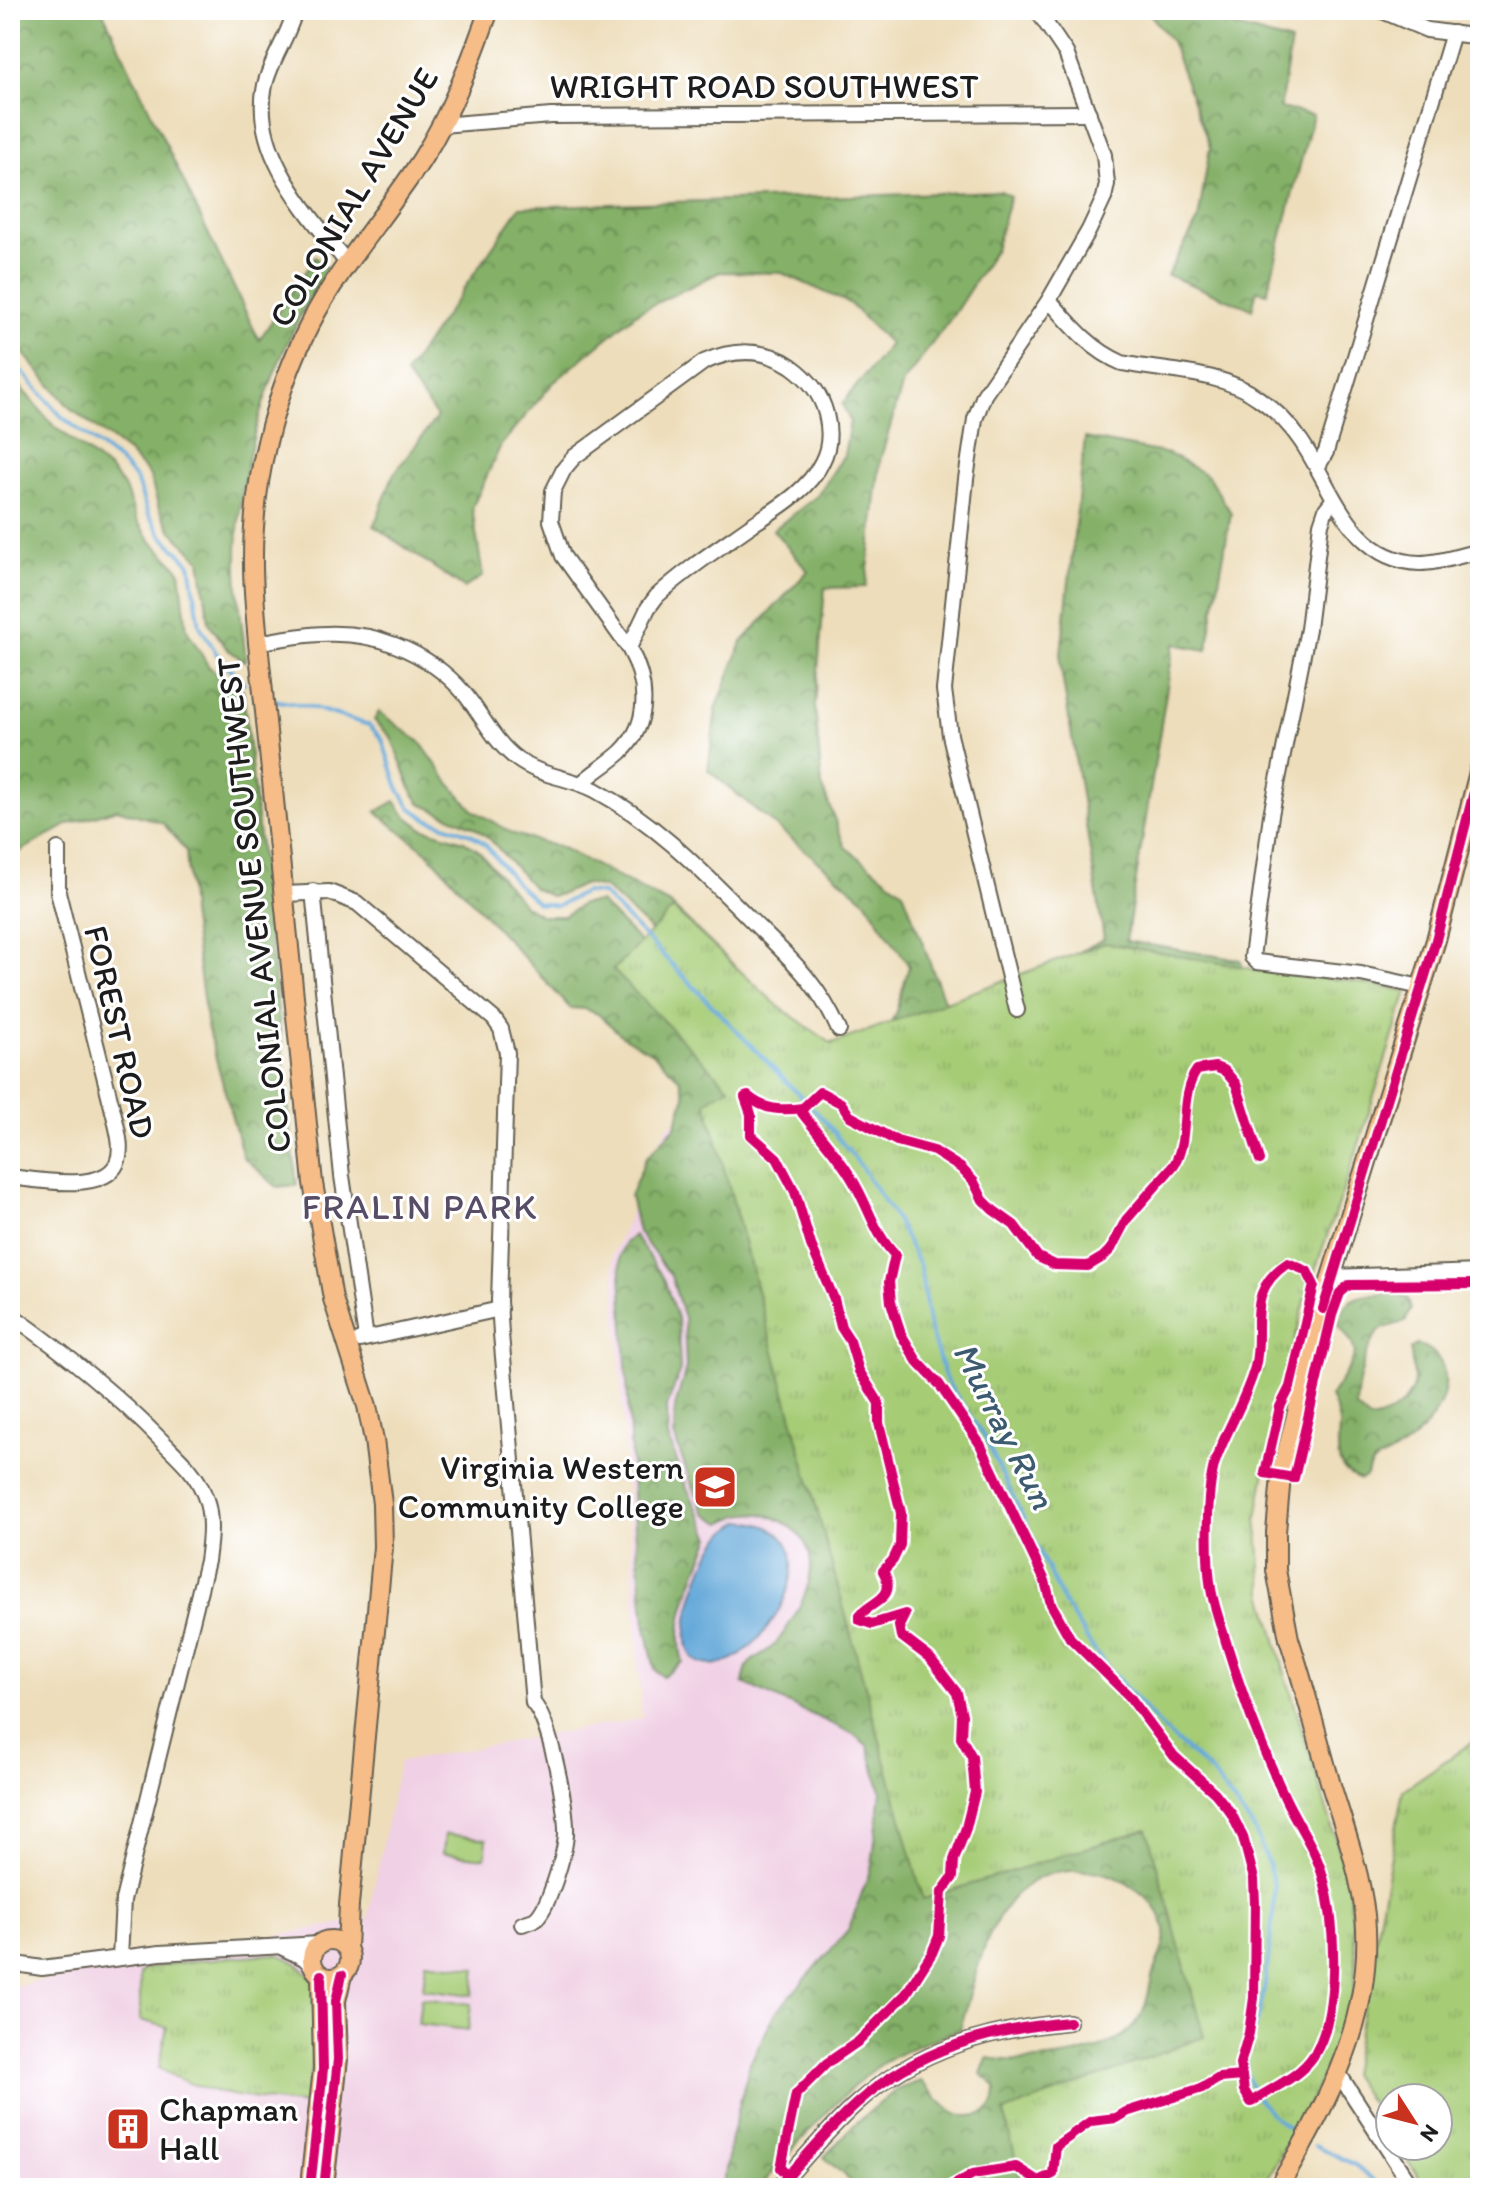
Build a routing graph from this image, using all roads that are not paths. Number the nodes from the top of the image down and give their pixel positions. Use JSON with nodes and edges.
{"nodes":[{"id":1,"x":295,"y":10,"type":"edge"},
{"id":2,"x":489,"y":10,"type":"edge"},
{"id":3,"x":1037,"y":10,"type":"edge"},
{"id":4,"x":1380,"y":10,"type":"edge"},
{"id":5,"x":1396,"y":13,"type":"edge"},
{"id":6,"x":1453,"y":33,"type":"junction"},
{"id":7,"x":1480,"y":37,"type":"edge"},
{"id":8,"x":1089,"y":113,"type":"junction"},
{"id":9,"x":441,"y":125,"type":"junction"},
{"id":10,"x":347,"y":263,"type":"junction"},
{"id":11,"x":1049,"y":300,"type":"junction"},
{"id":12,"x":289,"y":373,"type":"joint"},
{"id":13,"x":1317,"y":468,"type":"junction"},
{"id":14,"x":1333,"y":500,"type":"junction"},
{"id":15,"x":1480,"y":551,"type":"edge"},
{"id":16,"x":258,"y":643,"type":"junction"},
{"id":17,"x":629,"y":648,"type":"junction"},
{"id":18,"x":1480,"y":768,"type":"edge"},
{"id":19,"x":581,"y":784,"type":"junction"},
{"id":20,"x":58,"y":849,"type":"dead end"},
{"id":21,"x":313,"y":891,"type":"junction"},
{"id":22,"x":285,"y":894,"type":"junction"},
{"id":23,"x":1421,"y":987,"type":"junction"},
{"id":24,"x":1017,"y":1010,"type":"dead end"},
{"id":25,"x":839,"y":1030,"type":"dead end"},
{"id":26,"x":10,"y":1177,"type":"edge"},
{"id":27,"x":1480,"y":1272,"type":"edge"},
{"id":28,"x":1331,"y":1277,"type":"junction"},
{"id":29,"x":500,"y":1309,"type":"junction"},
{"id":30,"x":10,"y":1314,"type":"edge"},
{"id":31,"x":366,"y":1338,"type":"junction"},
{"id":32,"x":347,"y":1343,"type":"junction"},
{"id":33,"x":522,"y":1924,"type":"dead end"},
{"id":34,"x":332,"y":1944,"type":"junction"},
{"id":35,"x":279,"y":1947,"type":"junction"},
{"id":36,"x":120,"y":1958,"type":"junction"},
{"id":37,"x":10,"y":1963,"type":"edge"},
{"id":38,"x":318,"y":1972,"type":"junction"},
{"id":39,"x":342,"y":1975,"type":"junction"},
{"id":40,"x":1069,"y":2022,"type":"dead end"},
{"id":41,"x":1339,"y":2074,"type":"junction"},
{"id":42,"x":314,"y":2182,"type":"edge"},
{"id":43,"x":778,"y":2188,"type":"edge"},
{"id":44,"x":1278,"y":2188,"type":"edge"},
{"id":45,"x":1413,"y":2188,"type":"edge"}],
"edges":[{"from":1,"to":10,"type":"street"},
{"from":2,"to":9,"type":"main road","name":"COLONIAL AVENUE"},
{"from":3,"to":8,"type":"street"},
{"from":4,"to":5,"type":"street"},
{"from":5,"to":6,"type":"street"},
{"from":6,"to":7,"type":"street"},
{"from":6,"to":13,"type":"street"},
{"from":8,"to":9,"type":"street","name":"WRIGHT ROAD SOUTHWEST"},
{"from":8,"to":11,"type":"street"},
{"from":9,"to":10,"type":"main road","name":"COLONIAL AVENUE"},
{"from":10,"to":12,"type":"main road","name":"COLONIAL AVENUE"},
{"from":11,"to":13,"type":"street"},
{"from":11,"to":24,"type":"street"},
{"from":12,"to":16,"type":"main road","name":"COLONIAL AVENUE SOUTHWEST"},
{"from":13,"to":14,"type":"street"},
{"from":14,"to":15,"type":"street"},
{"from":14,"to":23,"type":"street"},
{"from":16,"to":19,"type":"street"},
{"from":16,"to":22,"type":"main road","name":"COLONIAL AVENUE SOUTHWEST"},
{"from":17,"to":17,"type":"street"},
{"from":17,"to":19,"type":"street"},
{"from":18,"to":23,"type":"main road"},
{"from":19,"to":25,"type":"street"},
{"from":20,"to":26,"type":"street","name":"FOREST ROAD"},
{"from":21,"to":22,"type":"street"},
{"from":21,"to":29,"type":"street"},
{"from":21,"to":31,"type":"street"},
{"from":22,"to":32,"type":"main road","name":"COLONIAL AVENUE SOUTHWEST"},
{"from":23,"to":28,"type":"main road"},
{"from":27,"to":28,"type":"street"},
{"from":28,"to":41,"type":"main road"},
{"from":29,"to":31,"type":"street"},
{"from":29,"to":33,"type":"street"},
{"from":30,"to":36,"type":"street"},
{"from":31,"to":32,"type":"street"},
{"from":32,"to":34,"type":"main road","name":"COLONIAL AVENUE SOUTHWEST"},
{"from":34,"to":35,"type":"street"},
{"from":34,"to":38,"type":"main road"},
{"from":34,"to":39,"type":"main road"},
{"from":35,"to":36,"type":"street"},
{"from":35,"to":38,"type":"street"},
{"from":36,"to":37,"type":"street"},
{"from":38,"to":39,"type":"main road"},
{"from":38,"to":42,"type":"main road"},
{"from":39,"to":42,"type":"main road"},
{"from":40,"to":43,"type":"street"},
{"from":41,"to":44,"type":"main road"},
{"from":41,"to":45,"type":"street"}]}
